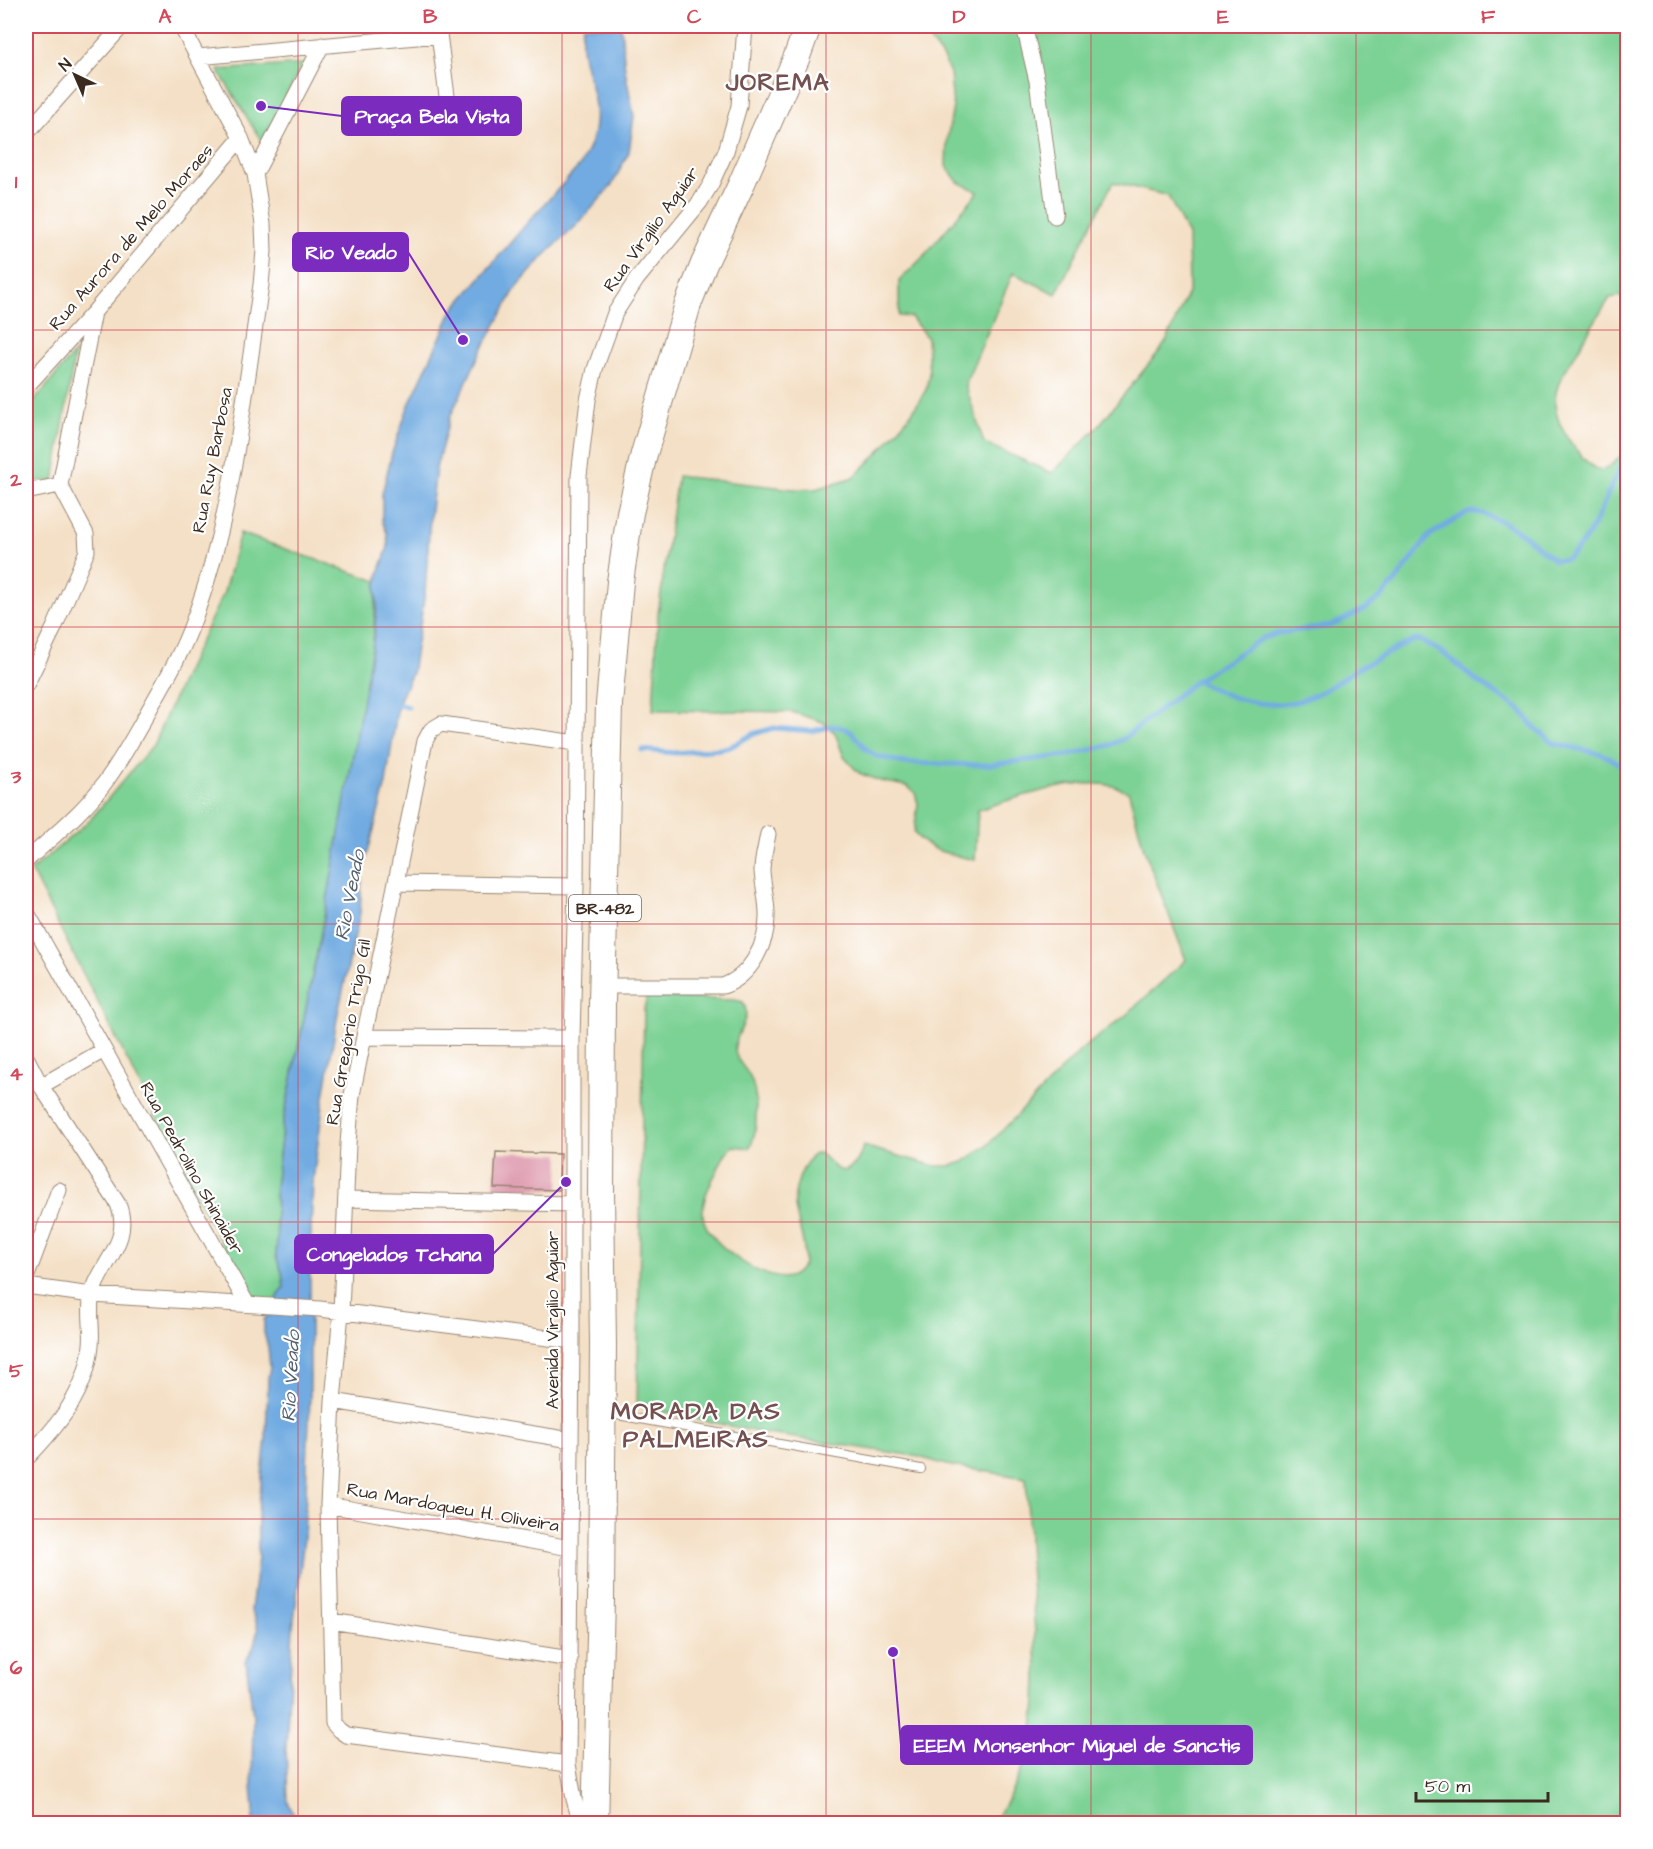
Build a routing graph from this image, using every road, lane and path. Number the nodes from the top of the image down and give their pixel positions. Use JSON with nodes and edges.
{"nodes":[{"id":1,"x":122,"y":26,"type":"edge"},
{"id":2,"x":181,"y":26,"type":"edge"},
{"id":3,"x":745,"y":26,"type":"edge"},
{"id":4,"x":808,"y":26,"type":"edge"},
{"id":5,"x":1024,"y":26,"type":"edge"},
{"id":6,"x":439,"y":30,"type":"edge"},
{"id":7,"x":322,"y":45,"type":"junction"},
{"id":8,"x":198,"y":57,"type":"junction"},
{"id":9,"x":449,"y":112,"type":"dead end"},
{"id":10,"x":26,"y":134,"type":"edge"},
{"id":11,"x":242,"y":138,"type":"junction"},
{"id":12,"x":255,"y":174,"type":"junction"},
{"id":13,"x":1055,"y":216,"type":"dead end"},
{"id":14,"x":94,"y":312,"type":"junction"},
{"id":15,"x":26,"y":387,"type":"edge"},
{"id":16,"x":60,"y":485,"type":"junction"},
{"id":17,"x":26,"y":492,"type":"edge"},
{"id":18,"x":26,"y":685,"type":"edge"},
{"id":19,"x":576,"y":743,"type":"junction"},
{"id":20,"x":768,"y":834,"type":"dead end"},
{"id":21,"x":26,"y":861,"type":"edge"},
{"id":22,"x":396,"y":883,"type":"junction"},
{"id":23,"x":576,"y":886,"type":"junction"},
{"id":24,"x":26,"y":911,"type":"edge"},
{"id":25,"x":602,"y":986,"type":"junction"},
{"id":26,"x":364,"y":1037,"type":"junction"},
{"id":27,"x":572,"y":1038,"type":"junction"},
{"id":28,"x":104,"y":1050,"type":"junction"},
{"id":29,"x":26,"y":1057,"type":"edge"},
{"id":30,"x":41,"y":1086,"type":"junction"},
{"id":31,"x":59,"y":1190,"type":"dead end"},
{"id":32,"x":346,"y":1199,"type":"junction"},
{"id":33,"x":572,"y":1204,"type":"junction"},
{"id":34,"x":26,"y":1278,"type":"edge"},
{"id":35,"x":26,"y":1286,"type":"edge"},
{"id":36,"x":92,"y":1295,"type":"junction"},
{"id":37,"x":248,"y":1305,"type":"junction"},
{"id":38,"x":341,"y":1312,"type":"junction"},
{"id":39,"x":572,"y":1341,"type":"junction"},
{"id":40,"x":333,"y":1401,"type":"junction"},
{"id":41,"x":602,"y":1412,"type":"junction"},
{"id":42,"x":571,"y":1440,"type":"junction"},
{"id":43,"x":26,"y":1459,"type":"edge"},
{"id":44,"x":921,"y":1469,"type":"dead end"},
{"id":45,"x":328,"y":1505,"type":"junction"},
{"id":46,"x":570,"y":1548,"type":"junction"},
{"id":47,"x":331,"y":1621,"type":"junction"},
{"id":48,"x":570,"y":1659,"type":"junction"},
{"id":49,"x":568,"y":1764,"type":"junction"},
{"id":50,"x":581,"y":1824,"type":"edge"},
{"id":51,"x":595,"y":1824,"type":"edge"}],
"edges":[{"from":1,"to":10,"type":"street"},
{"from":2,"to":8,"type":"street","name":"Rua Ruy Barbosa"},
{"from":3,"to":19,"type":"street","name":"Rua Virgilio Aguiar"},
{"from":4,"to":25,"type":"highway","number":"BR-482"},
{"from":5,"to":13,"type":"street"},
{"from":6,"to":7,"type":"street"},
{"from":6,"to":9,"type":"street"},
{"from":7,"to":8,"type":"street"},
{"from":7,"to":12,"type":"street"},
{"from":8,"to":11,"type":"street","name":"Rua Ruy Barbosa"},
{"from":11,"to":12,"type":"street","name":"Rua Ruy Barbosa"},
{"from":11,"to":14,"type":"street","name":"Rua Aurora de Melo Moraes"},
{"from":12,"to":21,"type":"street","name":"Rua Ruy Barbosa"},
{"from":14,"to":15,"type":"street","name":"Rua Aurora de Melo Moraes"},
{"from":14,"to":16,"type":"street"},
{"from":16,"to":17,"type":"street"},
{"from":16,"to":18,"type":"street"},
{"from":19,"to":22,"type":"street","name":"Rua Gregório Trigo Gil"},
{"from":19,"to":23,"type":"street","name":"Avenida Virgilio Aguiar"},
{"from":20,"to":25,"type":"street"},
{"from":22,"to":23,"type":"street"},
{"from":22,"to":26,"type":"street","name":"Rua Gregório Trigo Gil"},
{"from":23,"to":27,"type":"street","name":"Avenida Virgilio Aguiar"},
{"from":24,"to":28,"type":"street","name":"Rua Pedrolino Shinaider"},
{"from":25,"to":41,"type":"highway","number":"BR-482"},
{"from":26,"to":27,"type":"street"},
{"from":26,"to":32,"type":"street","name":"Rua Gregório Trigo Gil"},
{"from":27,"to":33,"type":"street","name":"Avenida Virgilio Aguiar"},
{"from":28,"to":30,"type":"street"},
{"from":28,"to":37,"type":"street","name":"Rua Pedrolino Shinaider"},
{"from":29,"to":30,"type":"street"},
{"from":30,"to":36,"type":"street"},
{"from":31,"to":34,"type":"street"},
{"from":32,"to":33,"type":"street"},
{"from":32,"to":38,"type":"street","name":"Rua Gregório Trigo Gil"},
{"from":33,"to":39,"type":"street","name":"Avenida Virgilio Aguiar"},
{"from":35,"to":36,"type":"street"},
{"from":36,"to":37,"type":"street"},
{"from":36,"to":43,"type":"street"},
{"from":37,"to":38,"type":"street"},
{"from":38,"to":39,"type":"street"},
{"from":38,"to":40,"type":"street","name":"Rua Gregório Trigo Gil"},
{"from":39,"to":42,"type":"street","name":"Avenida Virgilio Aguiar"},
{"from":40,"to":42,"type":"street"},
{"from":40,"to":45,"type":"street","name":"Rua Gregório Trigo Gil"},
{"from":41,"to":44,"type":"lane"},
{"from":41,"to":51,"type":"highway","number":"BR-482"},
{"from":42,"to":46,"type":"street","name":"Avenida Virgilio Aguiar"},
{"from":45,"to":46,"type":"street","name":"Rua Mardoqueu H. Oliveira"},
{"from":45,"to":47,"type":"street","name":"Rua Gregório Trigo Gil"},
{"from":46,"to":48,"type":"street","name":"Avenida Virgilio Aguiar"},
{"from":47,"to":48,"type":"street"},
{"from":47,"to":49,"type":"street","name":"Rua Gregório Trigo Gil"},
{"from":48,"to":49,"type":"street","name":"Avenida Virgilio Aguiar"},
{"from":49,"to":50,"type":"street","name":"Avenida Virgilio Aguiar"}]}
